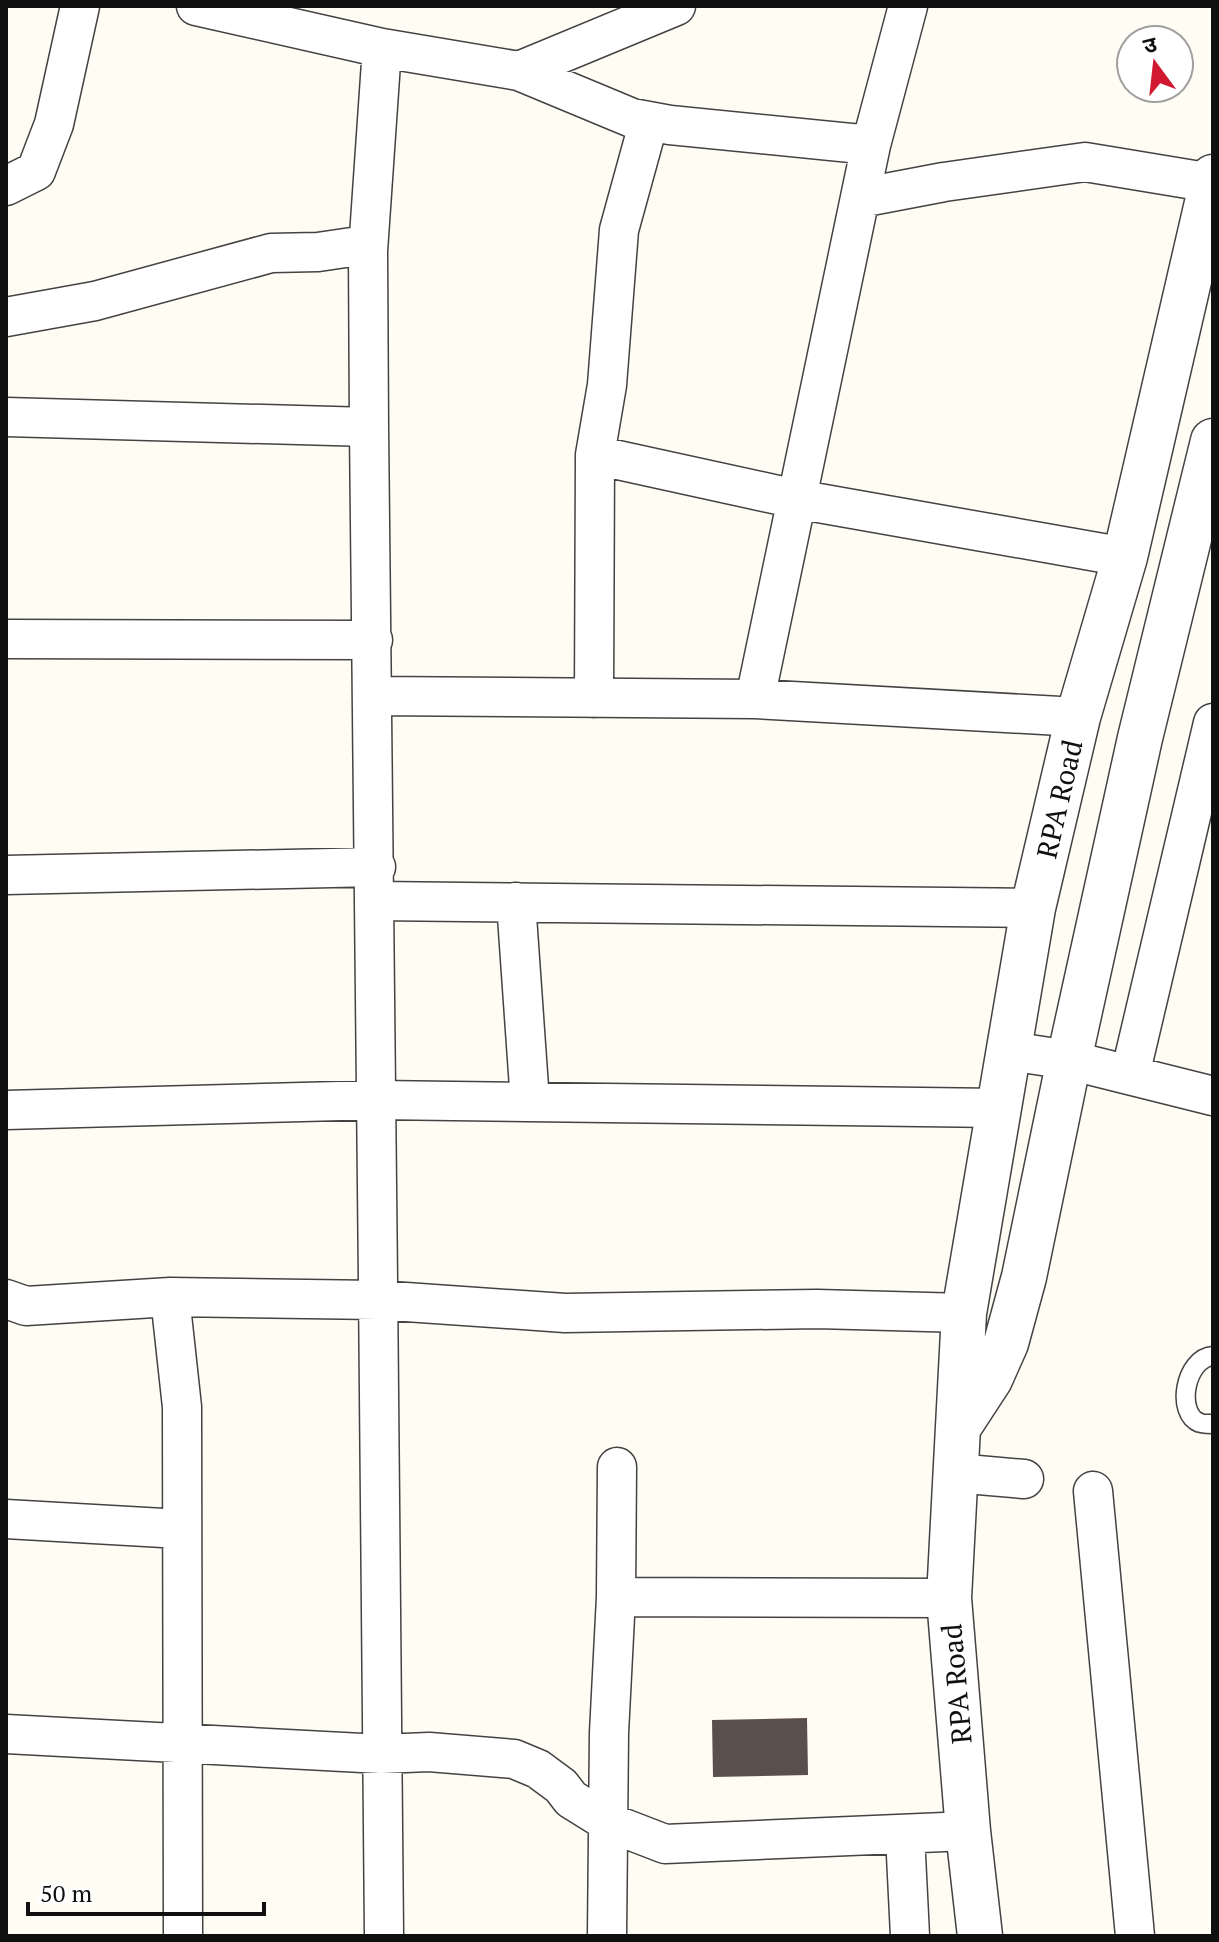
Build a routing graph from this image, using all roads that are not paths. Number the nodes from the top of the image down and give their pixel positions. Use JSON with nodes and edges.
{"nodes":[{"id":1,"x":80,"y":6,"type":"edge"},
{"id":2,"x":196,"y":6,"type":"edge"},
{"id":3,"x":676,"y":6,"type":"edge"},
{"id":4,"x":914,"y":8,"type":"edge"},
{"id":5,"x":333,"y":21,"type":"edge"},
{"id":6,"x":382,"y":48,"type":"junction"},
{"id":7,"x":519,"y":71,"type":"junction"},
{"id":8,"x":649,"y":121,"type":"junction"},
{"id":9,"x":871,"y":145,"type":"junction"},
{"id":10,"x":1212,"y":180,"type":"edge"},
{"id":11,"x":6,"y":186,"type":"edge"},
{"id":12,"x":860,"y":198,"type":"junction"},
{"id":13,"x":368,"y":251,"type":"junction"},
{"id":14,"x":6,"y":317,"type":"edge"},
{"id":15,"x":6,"y":417,"type":"edge"},
{"id":16,"x":369,"y":427,"type":"junction"},
{"id":17,"x":1213,"y":441,"type":"edge"},
{"id":18,"x":595,"y":455,"type":"junction"},
{"id":19,"x":796,"y":499,"type":"junction"},
{"id":20,"x":1125,"y":557,"type":"junction"},
{"id":21,"x":6,"y":639,"type":"edge"},
{"id":22,"x":373,"y":640,"type":"junction"},
{"id":23,"x":374,"y":696,"type":"junction"},
{"id":24,"x":594,"y":698,"type":"junction"},
{"id":25,"x":755,"y":699,"type":"junction"},
{"id":26,"x":1078,"y":717,"type":"junction"},
{"id":27,"x":1213,"y":723,"type":"edge"},
{"id":28,"x":6,"y":875,"type":"edge"},
{"id":29,"x":376,"y":884,"type":"junction"},
{"id":30,"x":516,"y":902,"type":"junction"},
{"id":31,"x":1033,"y":908,"type":"junction"},
{"id":32,"x":1009,"y":1051,"type":"junction"},
{"id":33,"x":1069,"y":1060,"type":"junction"},
{"id":34,"x":1130,"y":1075,"type":"junction"},
{"id":35,"x":1213,"y":1096,"type":"edge"},
{"id":36,"x":378,"y":1100,"type":"junction"},
{"id":37,"x":530,"y":1102,"type":"junction"},
{"id":38,"x":1000,"y":1108,"type":"junction"},
{"id":39,"x":6,"y":1110,"type":"edge"},
{"id":40,"x":170,"y":1297,"type":"junction"},
{"id":41,"x":6,"y":1299,"type":"edge"},
{"id":42,"x":377,"y":1300,"type":"junction"},
{"id":43,"x":964,"y":1313,"type":"junction"},
{"id":44,"x":1213,"y":1356,"type":"edge"},
{"id":45,"x":1213,"y":1424,"type":"edge"},
{"id":46,"x":957,"y":1431,"type":"junction"},
{"id":47,"x":617,"y":1467,"type":"dead end"},
{"id":48,"x":955,"y":1473,"type":"junction"},
{"id":49,"x":1024,"y":1479,"type":"dead end"},
{"id":50,"x":1093,"y":1491,"type":"dead end"},
{"id":51,"x":6,"y":1519,"type":"edge"},
{"id":52,"x":181,"y":1529,"type":"junction"},
{"id":53,"x":616,"y":1597,"type":"junction"},
{"id":54,"x":949,"y":1598,"type":"junction"},
{"id":55,"x":6,"y":1734,"type":"edge"},
{"id":56,"x":182,"y":1743,"type":"junction"},
{"id":57,"x":381,"y":1754,"type":"junction"},
{"id":58,"x":608,"y":1822,"type":"junction"},
{"id":59,"x":968,"y":1831,"type":"junction"},
{"id":60,"x":905,"y":1835,"type":"junction"},
{"id":61,"x":183,"y":1936,"type":"edge"},
{"id":62,"x":384,"y":1936,"type":"edge"},
{"id":63,"x":607,"y":1936,"type":"edge"},
{"id":64,"x":910,"y":1936,"type":"edge"},
{"id":65,"x":980,"y":1936,"type":"edge"},
{"id":66,"x":1135,"y":1936,"type":"edge"}],
"edges":[{"from":1,"to":11,"type":"street"},
{"from":2,"to":5,"type":"street"},
{"from":3,"to":7,"type":"street"},
{"from":4,"to":9,"type":"street"},
{"from":5,"to":6,"type":"street"},
{"from":6,"to":7,"type":"street"},
{"from":6,"to":13,"type":"street"},
{"from":7,"to":8,"type":"street"},
{"from":8,"to":9,"type":"street"},
{"from":8,"to":18,"type":"street"},
{"from":9,"to":12,"type":"street"},
{"from":10,"to":12,"type":"street"},
{"from":10,"to":20,"type":"street","name":"RPA Road"},
{"from":12,"to":19,"type":"street"},
{"from":13,"to":14,"type":"street"},
{"from":13,"to":16,"type":"street"},
{"from":15,"to":16,"type":"street"},
{"from":16,"to":22,"type":"street"},
{"from":17,"to":33,"type":"street","name":"RPA Road"},
{"from":18,"to":19,"type":"street"},
{"from":18,"to":24,"type":"street"},
{"from":19,"to":20,"type":"street"},
{"from":19,"to":25,"type":"street"},
{"from":20,"to":26,"type":"street","name":"RPA Road"},
{"from":21,"to":22,"type":"street"},
{"from":22,"to":23,"type":"street"},
{"from":23,"to":24,"type":"street"},
{"from":23,"to":29,"type":"street"},
{"from":24,"to":25,"type":"street"},
{"from":25,"to":26,"type":"street"},
{"from":26,"to":31,"type":"street","name":"RPA Road"},
{"from":27,"to":34,"type":"street"},
{"from":28,"to":29,"type":"street"},
{"from":29,"to":30,"type":"street"},
{"from":29,"to":36,"type":"street"},
{"from":30,"to":31,"type":"street"},
{"from":30,"to":37,"type":"street"},
{"from":31,"to":32,"type":"street","name":"RPA Road"},
{"from":32,"to":33,"type":"street"},
{"from":32,"to":38,"type":"street","name":"RPA Road"},
{"from":33,"to":34,"type":"street"},
{"from":33,"to":46,"type":"street","name":"RPA Road"},
{"from":34,"to":35,"type":"street"},
{"from":36,"to":37,"type":"street"},
{"from":36,"to":39,"type":"street"},
{"from":36,"to":42,"type":"street"},
{"from":37,"to":38,"type":"street"},
{"from":38,"to":43,"type":"street","name":"RPA Road"},
{"from":40,"to":41,"type":"street"},
{"from":40,"to":42,"type":"street"},
{"from":40,"to":52,"type":"street"},
{"from":42,"to":43,"type":"street"},
{"from":42,"to":57,"type":"street"},
{"from":43,"to":46,"type":"street","name":"RPA Road"},
{"from":44,"to":45,"type":"lane"},
{"from":46,"to":48,"type":"street","name":"RPA Road"},
{"from":47,"to":53,"type":"street"},
{"from":48,"to":49,"type":"street"},
{"from":48,"to":54,"type":"street","name":"RPA Road"},
{"from":50,"to":66,"type":"street"},
{"from":51,"to":52,"type":"street"},
{"from":52,"to":56,"type":"street"},
{"from":53,"to":54,"type":"street"},
{"from":53,"to":58,"type":"street"},
{"from":54,"to":59,"type":"street","name":"RPA Road"},
{"from":55,"to":56,"type":"street"},
{"from":56,"to":57,"type":"street"},
{"from":56,"to":61,"type":"street"},
{"from":57,"to":58,"type":"street"},
{"from":57,"to":62,"type":"street"},
{"from":58,"to":60,"type":"street"},
{"from":58,"to":63,"type":"street"},
{"from":59,"to":60,"type":"street"},
{"from":59,"to":65,"type":"street","name":"RPA Road"},
{"from":60,"to":64,"type":"street"}]}
